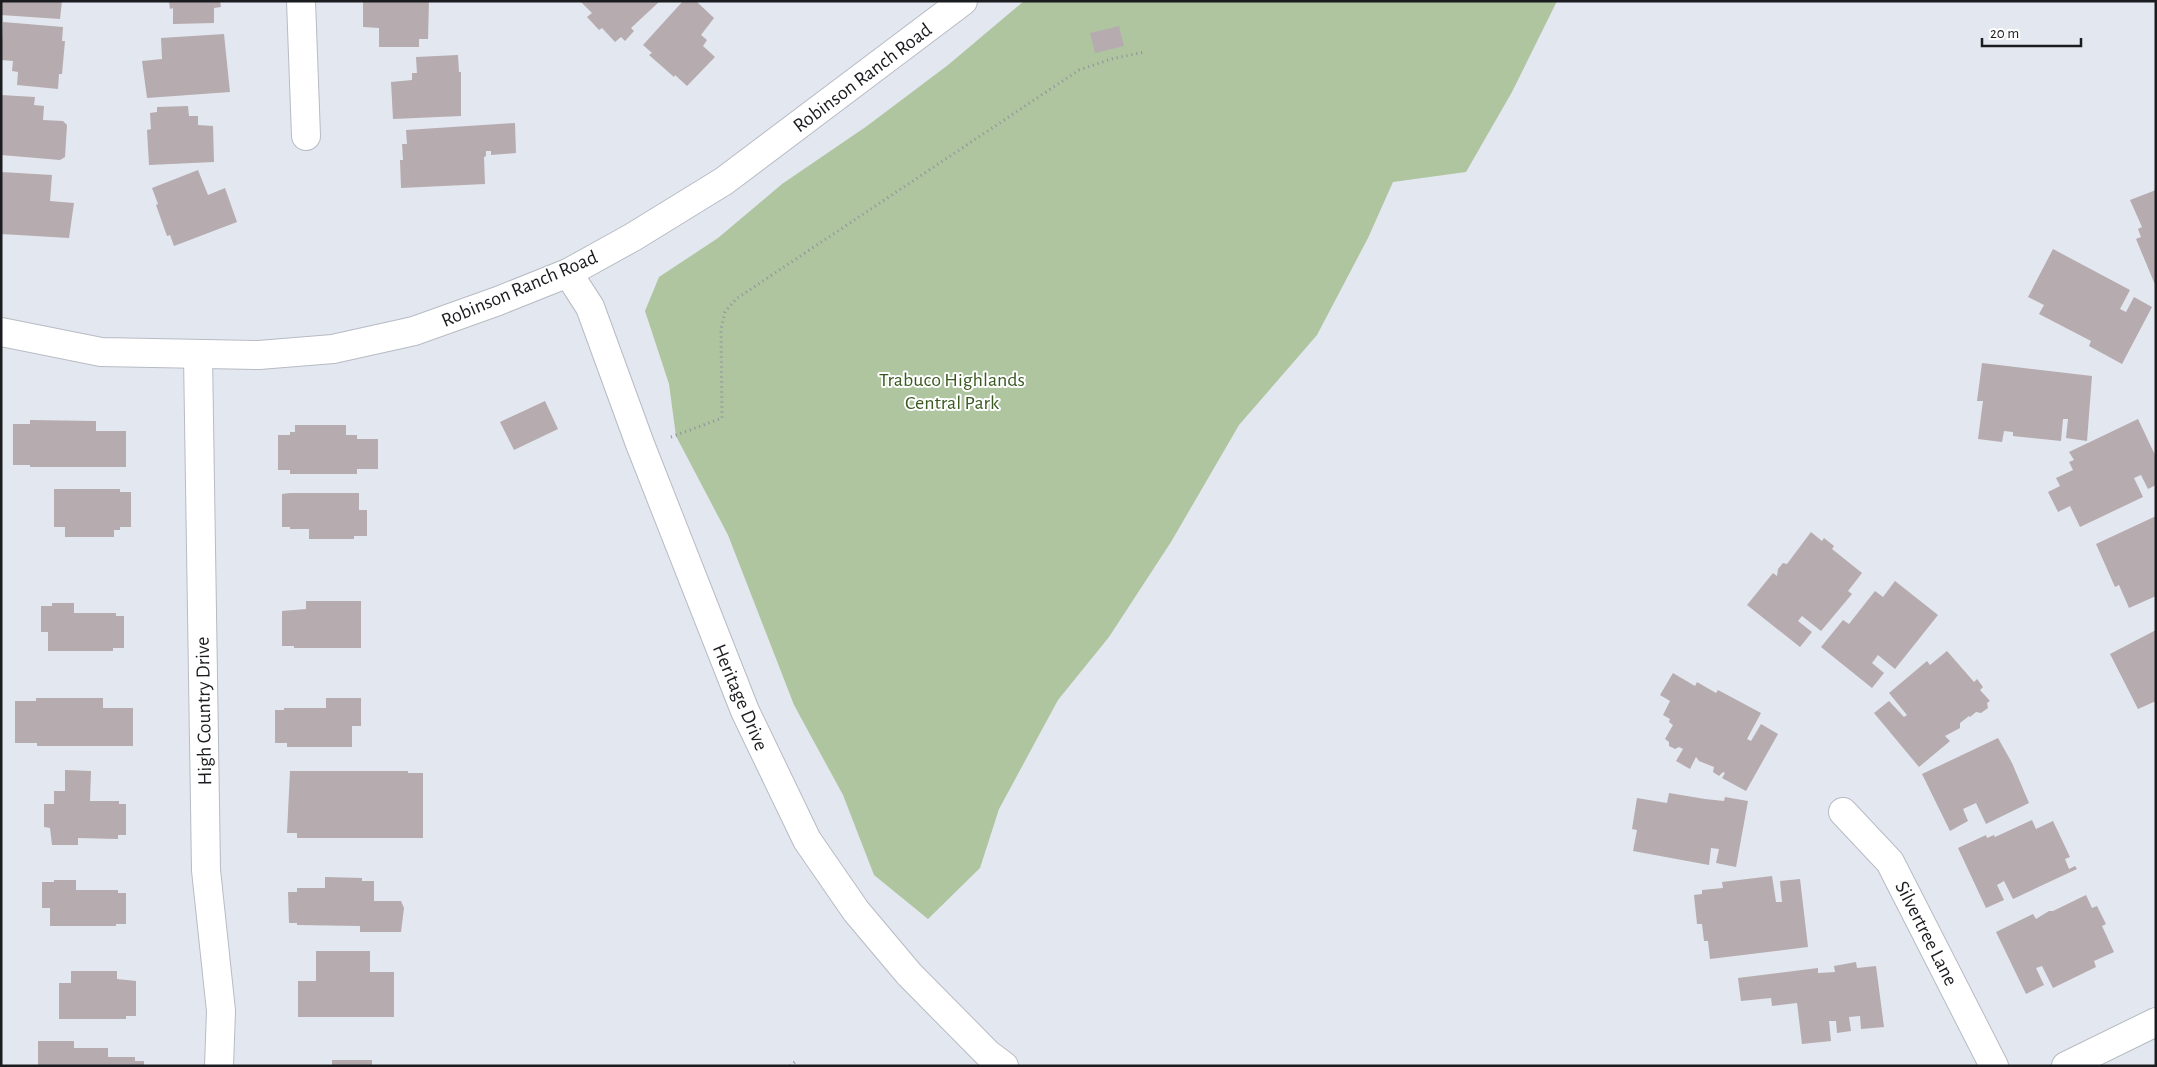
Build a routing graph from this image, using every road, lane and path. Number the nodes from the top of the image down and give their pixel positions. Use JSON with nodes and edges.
{"nodes":[{"id":1,"x":301,"y":1,"type":"edge"},
{"id":2,"x":963,"y":1,"type":"edge"},
{"id":3,"x":1145,"y":52,"type":"dead end"},
{"id":4,"x":306,"y":136,"type":"dead end"},
{"id":5,"x":568,"y":273,"type":"junction"},
{"id":6,"x":1,"y":332,"type":"edge"},
{"id":7,"x":198,"y":355,"type":"junction"},
{"id":8,"x":676,"y":436,"type":"dead end"},
{"id":9,"x":1844,"y":812,"type":"dead end"},
{"id":10,"x":2156,"y":1022,"type":"edge"},
{"id":11,"x":795,"y":1062,"type":"dead end"},
{"id":12,"x":219,"y":1066,"type":"edge"},
{"id":13,"x":790,"y":1066,"type":"edge"},
{"id":14,"x":1004,"y":1066,"type":"edge"},
{"id":15,"x":1994,"y":1066,"type":"edge"},
{"id":16,"x":2066,"y":1066,"type":"edge"}],
"edges":[{"from":1,"to":4,"type":"street"},
{"from":2,"to":5,"type":"street","name":"Robinson Ranch Road"},
{"from":3,"to":8,"type":"path"},
{"from":5,"to":7,"type":"street","name":"Robinson Ranch Road"},
{"from":5,"to":14,"type":"street","name":"Heritage Drive"},
{"from":6,"to":7,"type":"street","name":"Robinson Ranch Road"},
{"from":7,"to":12,"type":"street","name":"High Country Drive"},
{"from":9,"to":15,"type":"street","name":"Silvertree Lane"},
{"from":10,"to":16,"type":"street"},
{"from":11,"to":13,"type":"path"}]}
